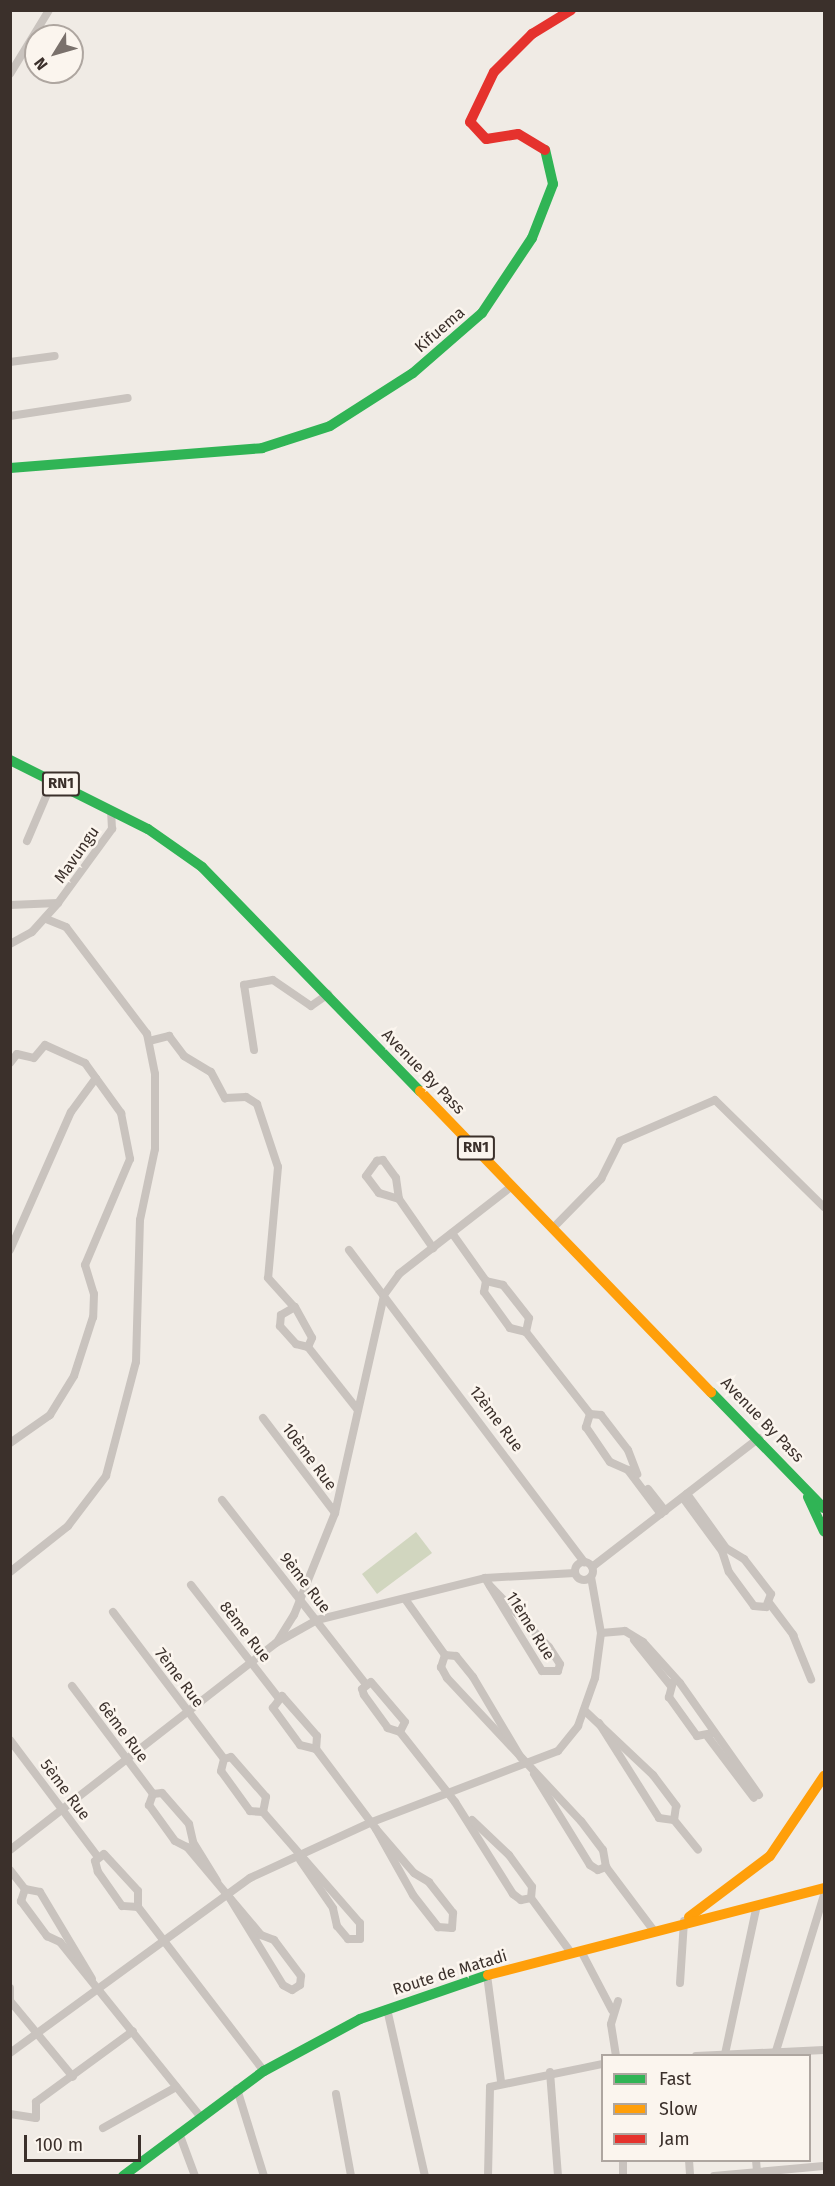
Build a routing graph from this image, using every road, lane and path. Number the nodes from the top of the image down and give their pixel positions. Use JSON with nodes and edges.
{"nodes":[{"id":1,"x":49,"y":10,"type":"edge"},
{"id":2,"x":571,"y":10,"type":"edge"},
{"id":3,"x":10,"y":74,"type":"edge"},
{"id":4,"x":55,"y":356,"type":"dead end"},
{"id":5,"x":10,"y":362,"type":"edge"},
{"id":6,"x":128,"y":398,"type":"dead end"},
{"id":7,"x":10,"y":416,"type":"edge"},
{"id":8,"x":10,"y":468,"type":"edge"},
{"id":9,"x":10,"y":760,"type":"edge"},
{"id":10,"x":53,"y":780,"type":"junction"},
{"id":11,"x":110,"y":809,"type":"junction"},
{"id":12,"x":27,"y":841,"type":"dead end"},
{"id":13,"x":58,"y":903,"type":"junction"},
{"id":14,"x":10,"y":905,"type":"edge"},
{"id":15,"x":46,"y":919,"type":"junction"},
{"id":16,"x":10,"y":944,"type":"edge"},
{"id":17,"x":328,"y":994,"type":"junction"},
{"id":18,"x":149,"y":1041,"type":"junction"},
{"id":19,"x":254,"y":1050,"type":"dead end"},
{"id":20,"x":10,"y":1063,"type":"edge"},
{"id":21,"x":96,"y":1078,"type":"junction"},
{"id":22,"x":513,"y":1186,"type":"junction"},
{"id":23,"x":399,"y":1199,"type":"junction"},
{"id":24,"x":825,"y":1207,"type":"edge"},
{"id":25,"x":553,"y":1228,"type":"junction"},
{"id":26,"x":452,"y":1233,"type":"junction"},
{"id":27,"x":14,"y":1237,"type":"edge"},
{"id":28,"x":433,"y":1248,"type":"junction"},
{"id":29,"x":10,"y":1250,"type":"edge"},
{"id":30,"x":348,"y":1250,"type":"dead end"},
{"id":31,"x":486,"y":1281,"type":"junction"},
{"id":32,"x":384,"y":1295,"type":"junction"},
{"id":33,"x":294,"y":1307,"type":"junction"},
{"id":34,"x":526,"y":1332,"type":"junction"},
{"id":35,"x":308,"y":1347,"type":"junction"},
{"id":36,"x":358,"y":1410,"type":"junction"},
{"id":37,"x":590,"y":1414,"type":"junction"},
{"id":38,"x":263,"y":1418,"type":"dead end"},
{"id":39,"x":759,"y":1438,"type":"junction"},
{"id":40,"x":10,"y":1443,"type":"edge"},
{"id":41,"x":630,"y":1469,"type":"junction"},
{"id":42,"x":800,"y":1482,"type":"junction"},
{"id":43,"x":685,"y":1496,"type":"junction"},
{"id":44,"x":222,"y":1500,"type":"dead end"},
{"id":45,"x":825,"y":1508,"type":"edge"},
{"id":46,"x":335,"y":1513,"type":"junction"},
{"id":47,"x":663,"y":1513,"type":"junction"},
{"id":48,"x":825,"y":1531,"type":"edge"},
{"id":49,"x":729,"y":1554,"type":"junction"},
{"id":50,"x":584,"y":1562,"type":"junction"},
{"id":51,"x":592,"y":1567,"type":"junction"},
{"id":52,"x":10,"y":1572,"type":"edge"},
{"id":53,"x":575,"y":1573,"type":"junction"},
{"id":54,"x":591,"y":1577,"type":"junction"},
{"id":55,"x":485,"y":1578,"type":"junction"},
{"id":56,"x":191,"y":1585,"type":"dead end"},
{"id":57,"x":300,"y":1597,"type":"junction"},
{"id":58,"x":405,"y":1599,"type":"junction"},
{"id":59,"x":768,"y":1606,"type":"junction"},
{"id":60,"x":113,"y":1612,"type":"dead end"},
{"id":61,"x":317,"y":1620,"type":"junction"},
{"id":62,"x":786,"y":1635,"type":"dead end"},
{"id":63,"x":601,"y":1636,"type":"junction"},
{"id":64,"x":531,"y":1639,"type":"junction"},
{"id":65,"x":276,"y":1643,"type":"junction"},
{"id":66,"x":445,"y":1654,"type":"junction"},
{"id":67,"x":254,"y":1663,"type":"junction"},
{"id":68,"x":811,"y":1679,"type":"dead end"},
{"id":69,"x":672,"y":1683,"type":"junction"},
{"id":70,"x":366,"y":1684,"type":"junction"},
{"id":71,"x":72,"y":1686,"type":"dead end"},
{"id":72,"x":278,"y":1696,"type":"junction"},
{"id":73,"x":483,"y":1709,"type":"junction"},
{"id":74,"x":584,"y":1710,"type":"junction"},
{"id":75,"x":189,"y":1714,"type":"junction"},
{"id":76,"x":400,"y":1732,"type":"junction"},
{"id":77,"x":710,"y":1735,"type":"junction"},
{"id":78,"x":10,"y":1740,"type":"edge"},
{"id":79,"x":316,"y":1749,"type":"junction"},
{"id":80,"x":224,"y":1759,"type":"junction"},
{"id":81,"x":128,"y":1761,"type":"junction"},
{"id":82,"x":527,"y":1767,"type":"junction"},
{"id":83,"x":636,"y":1768,"type":"junction"},
{"id":84,"x":534,"y":1774,"type":"junction"},
{"id":85,"x":825,"y":1776,"type":"edge"},
{"id":86,"x":153,"y":1794,"type":"junction"},
{"id":87,"x":449,"y":1794,"type":"junction"},
{"id":88,"x":757,"y":1797,"type":"dead end"},
{"id":89,"x":63,"y":1810,"type":"junction"},
{"id":90,"x":262,"y":1812,"type":"junction"},
{"id":91,"x":569,"y":1814,"type":"junction"},
{"id":92,"x":562,"y":1820,"type":"junction"},
{"id":93,"x":674,"y":1820,"type":"junction"},
{"id":94,"x":374,"y":1825,"type":"junction"},
{"id":95,"x":190,"y":1844,"type":"junction"},
{"id":96,"x":489,"y":1845,"type":"junction"},
{"id":97,"x":10,"y":1850,"type":"edge"},
{"id":98,"x":698,"y":1850,"type":"dead end"},
{"id":99,"x":98,"y":1856,"type":"junction"},
{"id":100,"x":298,"y":1857,"type":"junction"},
{"id":101,"x":606,"y":1867,"type":"junction"},
{"id":102,"x":10,"y":1870,"type":"edge"},
{"id":103,"x":410,"y":1875,"type":"junction"},
{"id":104,"x":825,"y":1888,"type":"edge"},
{"id":105,"x":25,"y":1889,"type":"junction"},
{"id":106,"x":228,"y":1895,"type":"junction"},
{"id":107,"x":825,"y":1895,"type":"edge"},
{"id":108,"x":531,"y":1898,"type":"junction"},
{"id":109,"x":757,"y":1905,"type":"junction"},
{"id":110,"x":336,"y":1906,"type":"junction"},
{"id":111,"x":138,"y":1907,"type":"junction"},
{"id":112,"x":684,"y":1920,"type":"junction"},
{"id":113,"x":654,"y":1931,"type":"junction"},
{"id":114,"x":258,"y":1937,"type":"junction"},
{"id":115,"x":163,"y":1939,"type":"junction"},
{"id":116,"x":63,"y":1940,"type":"junction"},
{"id":117,"x":577,"y":1953,"type":"junction"},
{"id":118,"x":487,"y":1975,"type":"junction"},
{"id":119,"x":680,"y":1983,"type":"dead end"},
{"id":120,"x":99,"y":1987,"type":"junction"},
{"id":121,"x":10,"y":1988,"type":"edge"},
{"id":122,"x":618,"y":2001,"type":"dead end"},
{"id":123,"x":11,"y":2002,"type":"edge"},
{"id":124,"x":387,"y":2009,"type":"junction"},
{"id":125,"x":612,"y":2010,"type":"junction"},
{"id":126,"x":133,"y":2031,"type":"junction"},
{"id":127,"x":38,"y":2033,"type":"junction"},
{"id":128,"x":825,"y":2050,"type":"edge"},
{"id":129,"x":776,"y":2051,"type":"junction"},
{"id":130,"x":10,"y":2053,"type":"edge"},
{"id":131,"x":616,"y":2054,"type":"edge"},
{"id":132,"x":725,"y":2054,"type":"joint"},
{"id":133,"x":752,"y":2054,"type":"edge"},
{"id":134,"x":601,"y":2064,"type":"edge"},
{"id":135,"x":264,"y":2071,"type":"junction"},
{"id":136,"x":550,"y":2072,"type":"junction"},
{"id":137,"x":73,"y":2077,"type":"junction"},
{"id":138,"x":501,"y":2082,"type":"junction"},
{"id":139,"x":176,"y":2087,"type":"junction"},
{"id":140,"x":237,"y":2089,"type":"junction"},
{"id":141,"x":336,"y":2094,"type":"dead end"},
{"id":142,"x":10,"y":2114,"type":"edge"},
{"id":143,"x":200,"y":2116,"type":"junction"},
{"id":144,"x":103,"y":2128,"type":"dead end"},
{"id":145,"x":179,"y":2133,"type":"junction"},
{"id":146,"x":756,"y":2162,"type":"edge"},
{"id":147,"x":825,"y":2166,"type":"edge"},
{"id":148,"x":757,"y":2171,"type":"junction"},
{"id":149,"x":123,"y":2175,"type":"edge"},
{"id":150,"x":195,"y":2175,"type":"edge"},
{"id":151,"x":264,"y":2175,"type":"edge"},
{"id":152,"x":351,"y":2175,"type":"edge"},
{"id":153,"x":425,"y":2175,"type":"edge"},
{"id":154,"x":488,"y":2175,"type":"edge"},
{"id":155,"x":558,"y":2175,"type":"edge"},
{"id":156,"x":714,"y":2175,"type":"edge"}],
"edges":[{"from":1,"to":3,"type":"street"},
{"from":2,"to":8,"type":"main road","name":"Kifuema"},
{"from":4,"to":5,"type":"street"},
{"from":6,"to":7,"type":"street"},
{"from":9,"to":10,"type":"main road","name":"Avenue By Pass","number":"RN1"},
{"from":10,"to":11,"type":"main road","name":"Avenue By Pass","number":"RN1"},
{"from":10,"to":12,"type":"street"},
{"from":11,"to":13,"type":"street","name":"Mavungu"},
{"from":11,"to":17,"type":"main road","name":"Avenue By Pass","number":"RN1"},
{"from":13,"to":14,"type":"street","name":"Mavungu"},
{"from":13,"to":15,"type":"street"},
{"from":15,"to":16,"type":"street"},
{"from":15,"to":18,"type":"street"},
{"from":17,"to":19,"type":"street"},
{"from":17,"to":22,"type":"main road","name":"Avenue By Pass","number":"RN1"},
{"from":18,"to":33,"type":"street"},
{"from":18,"to":52,"type":"street"},
{"from":20,"to":21,"type":"street"},
{"from":21,"to":27,"type":"street"},
{"from":21,"to":40,"type":"street"},
{"from":22,"to":25,"type":"main road","name":"Avenue By Pass","number":"RN1"},
{"from":22,"to":26,"type":"street"},
{"from":23,"to":23,"type":"street"},
{"from":23,"to":28,"type":"street"},
{"from":24,"to":25,"type":"street"},
{"from":25,"to":39,"type":"main road","name":"Avenue By Pass","number":"RN1"},
{"from":26,"to":28,"type":"street"},
{"from":26,"to":31,"type":"street"},
{"from":27,"to":29,"type":"street"},
{"from":28,"to":32,"type":"street"},
{"from":30,"to":32,"type":"street","name":"12ème Rue"},
{"from":31,"to":34,"type":"street"},
{"from":31,"to":34,"type":"street"},
{"from":32,"to":36,"type":"street"},
{"from":32,"to":50,"type":"street","name":"12ème Rue"},
{"from":33,"to":35,"type":"street"},
{"from":33,"to":35,"type":"street"},
{"from":34,"to":37,"type":"street"},
{"from":35,"to":36,"type":"street"},
{"from":36,"to":46,"type":"street"},
{"from":37,"to":41,"type":"street"},
{"from":37,"to":41,"type":"street"},
{"from":38,"to":46,"type":"street","name":"10ème Rue"},
{"from":39,"to":42,"type":"main road","name":"Avenue By Pass","number":"RN1"},
{"from":39,"to":43,"type":"street"},
{"from":41,"to":47,"type":"street"},
{"from":42,"to":45,"type":"main road","name":"Avenue By Pass","number":"RN1"},
{"from":42,"to":48,"type":"main road"},
{"from":43,"to":47,"type":"street"},
{"from":43,"to":49,"type":"street"},
{"from":44,"to":57,"type":"street","name":"9ème Rue"},
{"from":46,"to":57,"type":"street"},
{"from":47,"to":51,"type":"street"},
{"from":49,"to":59,"type":"street"},
{"from":49,"to":59,"type":"street"},
{"from":50,"to":51,"type":"street"},
{"from":50,"to":53,"type":"street"},
{"from":51,"to":54,"type":"street"},
{"from":53,"to":54,"type":"street"},
{"from":53,"to":55,"type":"street"},
{"from":54,"to":63,"type":"street"},
{"from":55,"to":58,"type":"street"},
{"from":55,"to":64,"type":"street"},
{"from":56,"to":67,"type":"street","name":"8ème Rue"},
{"from":57,"to":61,"type":"street","name":"9ème Rue"},
{"from":57,"to":65,"type":"street"},
{"from":58,"to":61,"type":"street"},
{"from":58,"to":66,"type":"street"},
{"from":59,"to":62,"type":"street"},
{"from":59,"to":68,"type":"street"},
{"from":60,"to":75,"type":"street","name":"7ème Rue"},
{"from":61,"to":65,"type":"street"},
{"from":61,"to":70,"type":"street","name":"9ème Rue"},
{"from":63,"to":69,"type":"street"},
{"from":63,"to":74,"type":"street"},
{"from":64,"to":64,"type":"street","name":"11ème Rue"},
{"from":65,"to":67,"type":"street"},
{"from":66,"to":73,"type":"street"},
{"from":66,"to":73,"type":"street"},
{"from":67,"to":72,"type":"street","name":"8ème Rue"},
{"from":67,"to":75,"type":"street"},
{"from":69,"to":77,"type":"street"},
{"from":69,"to":77,"type":"street"},
{"from":70,"to":76,"type":"street"},
{"from":70,"to":76,"type":"street"},
{"from":71,"to":81,"type":"street","name":"6ème Rue"},
{"from":72,"to":79,"type":"street"},
{"from":72,"to":79,"type":"street"},
{"from":73,"to":82,"type":"street"},
{"from":74,"to":82,"type":"street"},
{"from":74,"to":83,"type":"street"},
{"from":75,"to":80,"type":"street","name":"7ème Rue"},
{"from":75,"to":81,"type":"street"},
{"from":76,"to":87,"type":"street"},
{"from":77,"to":88,"type":"street"},
{"from":78,"to":89,"type":"street","name":"5ème Rue"},
{"from":79,"to":94,"type":"street"},
{"from":80,"to":90,"type":"street"},
{"from":80,"to":90,"type":"street"},
{"from":81,"to":86,"type":"street","name":"6ème Rue"},
{"from":81,"to":89,"type":"street"},
{"from":82,"to":84,"type":"street"},
{"from":82,"to":87,"type":"street"},
{"from":83,"to":93,"type":"street"},
{"from":83,"to":93,"type":"street"},
{"from":84,"to":91,"type":"street"},
{"from":84,"to":92,"type":"street"},
{"from":85,"to":112,"type":"main road"},
{"from":86,"to":95,"type":"street"},
{"from":86,"to":95,"type":"street"},
{"from":87,"to":94,"type":"street"},
{"from":87,"to":96,"type":"street"},
{"from":89,"to":97,"type":"street"},
{"from":89,"to":99,"type":"street","name":"5ème Rue"},
{"from":90,"to":100,"type":"street"},
{"from":91,"to":92,"type":"street"},
{"from":91,"to":101,"type":"street"},
{"from":92,"to":101,"type":"street"},
{"from":93,"to":98,"type":"street"},
{"from":94,"to":100,"type":"street"},
{"from":94,"to":103,"type":"street"},
{"from":95,"to":106,"type":"street"},
{"from":96,"to":108,"type":"street"},
{"from":96,"to":108,"type":"street"},
{"from":99,"to":111,"type":"street"},
{"from":99,"to":111,"type":"street"},
{"from":100,"to":106,"type":"street"},
{"from":100,"to":110,"type":"street"},
{"from":101,"to":113,"type":"street"},
{"from":102,"to":105,"type":"street"},
{"from":103,"to":103,"type":"street"},
{"from":104,"to":109,"type":"main road","name":"Route de Matadi"},
{"from":105,"to":116,"type":"street"},
{"from":105,"to":116,"type":"street"},
{"from":106,"to":114,"type":"street"},
{"from":106,"to":115,"type":"street"},
{"from":107,"to":129,"type":"street"},
{"from":108,"to":117,"type":"street"},
{"from":109,"to":112,"type":"main road","name":"Route de Matadi"},
{"from":109,"to":132,"type":"street"},
{"from":110,"to":110,"type":"street"},
{"from":111,"to":115,"type":"street"},
{"from":112,"to":113,"type":"main road","name":"Route de Matadi"},
{"from":112,"to":119,"type":"street"},
{"from":113,"to":117,"type":"main road","name":"Route de Matadi"},
{"from":114,"to":114,"type":"street"},
{"from":115,"to":120,"type":"street"},
{"from":115,"to":135,"type":"street"},
{"from":116,"to":120,"type":"street"},
{"from":117,"to":118,"type":"main road","name":"Route de Matadi"},
{"from":117,"to":125,"type":"street"},
{"from":118,"to":124,"type":"main road","name":"Route de Matadi"},
{"from":118,"to":138,"type":"street"},
{"from":120,"to":126,"type":"street"},
{"from":120,"to":127,"type":"street"},
{"from":121,"to":123,"type":"street"},
{"from":122,"to":125,"type":"street"},
{"from":123,"to":127,"type":"street"},
{"from":124,"to":135,"type":"main road","name":"Route de Matadi"},
{"from":124,"to":153,"type":"street"},
{"from":125,"to":131,"type":"street"},
{"from":126,"to":137,"type":"street"},
{"from":126,"to":139,"type":"street"},
{"from":127,"to":130,"type":"street"},
{"from":127,"to":137,"type":"street"},
{"from":128,"to":129,"type":"street"},
{"from":129,"to":133,"type":"street"},
{"from":132,"to":133,"type":"street"},
{"from":134,"to":136,"type":"street"},
{"from":135,"to":140,"type":"main road","name":"Route de Matadi"},
{"from":136,"to":138,"type":"street"},
{"from":136,"to":155,"type":"street"},
{"from":137,"to":142,"type":"street"},
{"from":138,"to":154,"type":"street"},
{"from":139,"to":143,"type":"street"},
{"from":139,"to":144,"type":"street"},
{"from":140,"to":143,"type":"main road","name":"Route de Matadi"},
{"from":140,"to":151,"type":"street"},
{"from":141,"to":152,"type":"street"},
{"from":143,"to":145,"type":"main road","name":"Route de Matadi"},
{"from":145,"to":149,"type":"main road","name":"Route de Matadi"},
{"from":145,"to":150,"type":"street"},
{"from":146,"to":148,"type":"street"},
{"from":147,"to":148,"type":"street"},
{"from":148,"to":156,"type":"street"}]}
